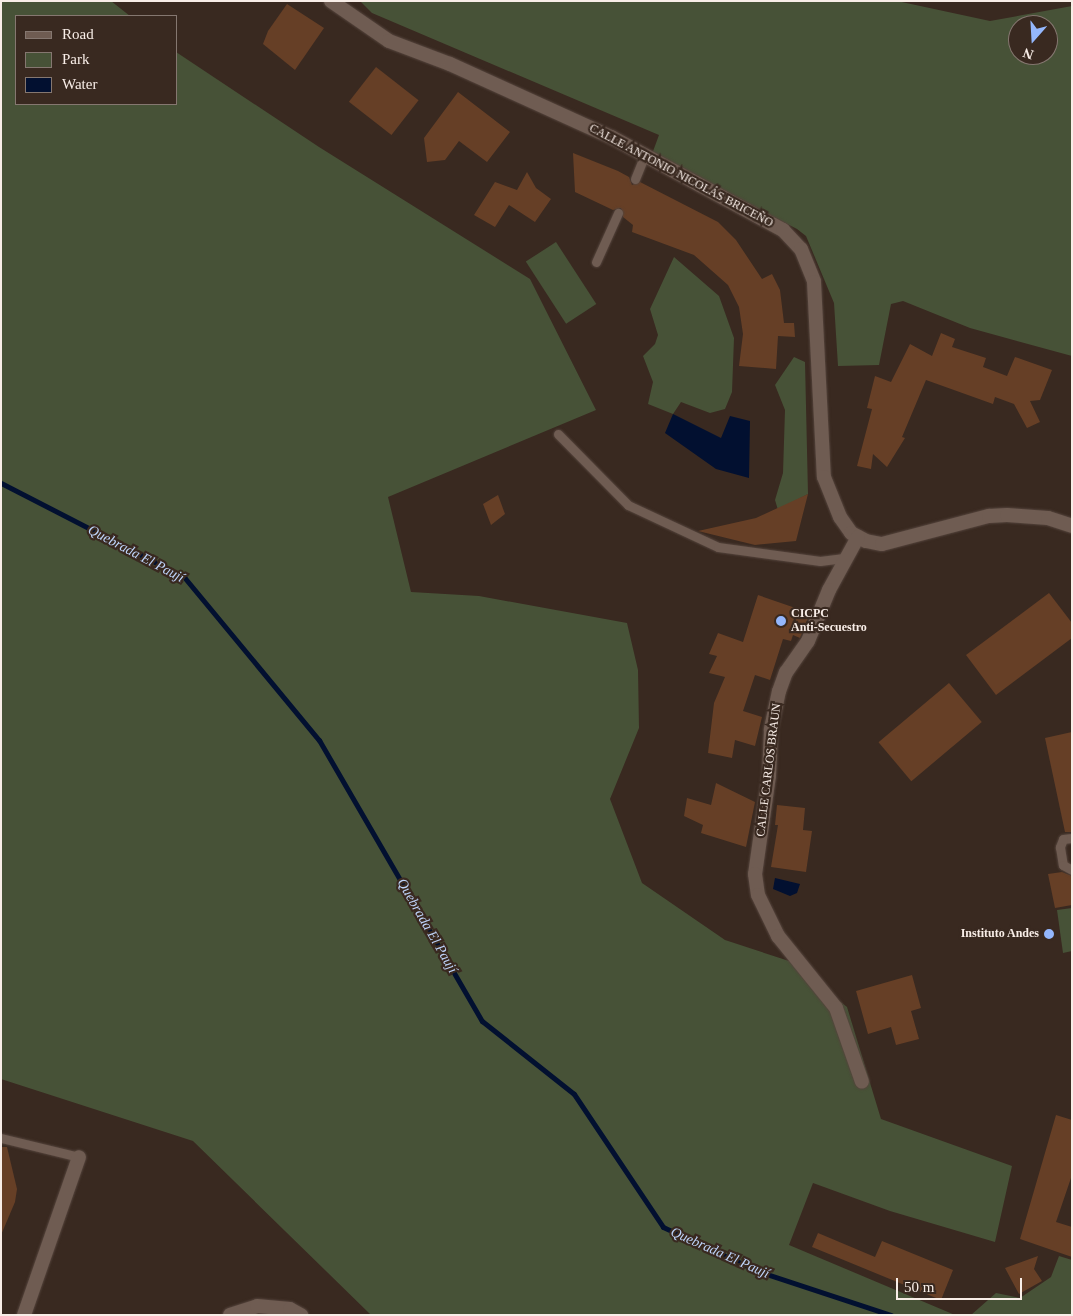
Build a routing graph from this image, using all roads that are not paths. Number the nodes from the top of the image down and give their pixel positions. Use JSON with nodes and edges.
{"nodes":[{"id":1,"x":331,"y":1,"type":"edge"},
{"id":2,"x":645,"y":154,"type":"junction"},
{"id":3,"x":634,"y":179,"type":"dead end"},
{"id":4,"x":618,"y":213,"type":"dead end"},
{"id":5,"x":596,"y":262,"type":"dead end"},
{"id":6,"x":558,"y":434,"type":"dead end"},
{"id":7,"x":1072,"y":526,"type":"edge"},
{"id":8,"x":858,"y":537,"type":"junction"},
{"id":9,"x":846,"y":558,"type":"junction"},
{"id":10,"x":1072,"y":838,"type":"edge"},
{"id":11,"x":1072,"y":870,"type":"edge"},
{"id":12,"x":862,"y":1082,"type":"dead end"},
{"id":13,"x":1,"y":1138,"type":"edge"},
{"id":14,"x":79,"y":1157,"type":"joint"},
{"id":15,"x":24,"y":1315,"type":"edge"},
{"id":16,"x":230,"y":1315,"type":"edge"},
{"id":17,"x":301,"y":1315,"type":"edge"}],
"edges":[{"from":1,"to":2,"type":"street","name":"CALLE ANTONIO NICOLÁS BRICEÑO"},
{"from":2,"to":3,"type":"lane"},
{"from":2,"to":8,"type":"street","name":"CALLE ANTONIO NICOLÁS BRICEÑO"},
{"from":4,"to":5,"type":"lane"},
{"from":6,"to":9,"type":"lane"},
{"from":7,"to":8,"type":"street"},
{"from":8,"to":9,"type":"street","name":"CALLE CARLOS BRAUN"},
{"from":9,"to":12,"type":"street","name":"CALLE CARLOS BRAUN"},
{"from":10,"to":11,"type":"lane"},
{"from":13,"to":14,"type":"lane"},
{"from":14,"to":15,"type":"street"},
{"from":16,"to":17,"type":"street"}]}
